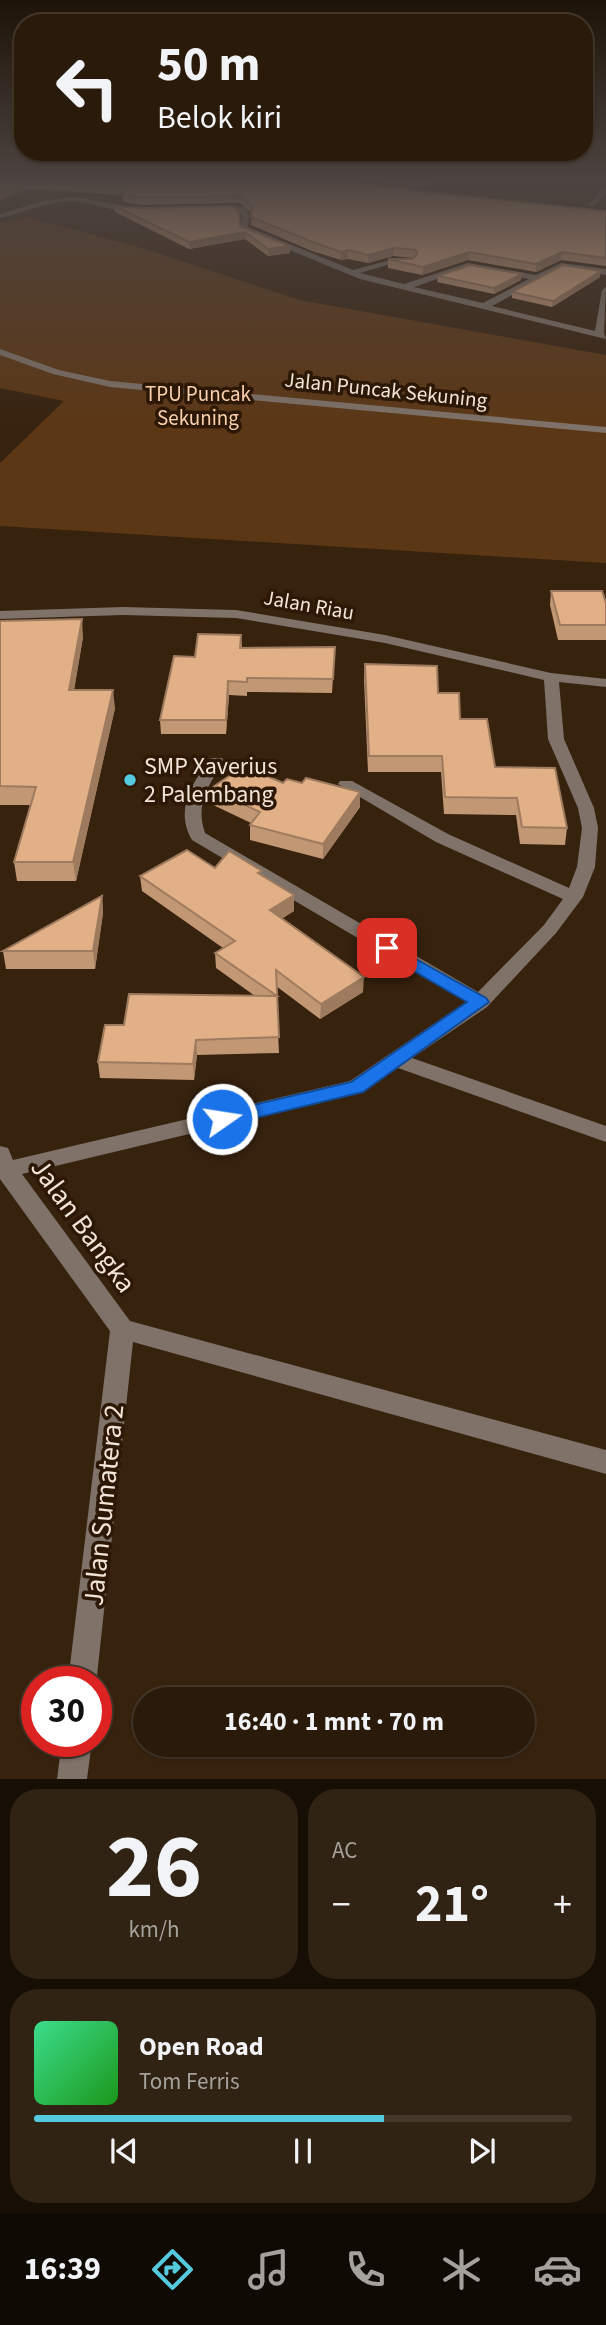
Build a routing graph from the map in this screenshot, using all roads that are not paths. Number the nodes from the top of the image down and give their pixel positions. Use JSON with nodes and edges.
{"nodes":[{"id":1,"x":328,"y":263,"type":"edge"},
{"id":2,"x":386,"y":263,"type":"edge"},
{"id":3,"x":349,"y":272,"type":"junction"},
{"id":4,"x":606,"y":272,"type":"edge"},
{"id":5,"x":537,"y":278,"type":"junction"},
{"id":6,"x":405,"y":288,"type":"junction"},
{"id":7,"x":606,"y":290,"type":"edge"},
{"id":8,"x":484,"y":307,"type":"junction"},
{"id":9,"x":602,"y":335,"type":"edge"},
{"id":10,"x":0,"y":352,"type":"edge"},
{"id":11,"x":606,"y":430,"type":"edge"},
{"id":12,"x":0,"y":615,"type":"edge"},
{"id":13,"x":551,"y":677,"type":"junction"},
{"id":14,"x":606,"y":683,"type":"edge"},
{"id":15,"x":216,"y":761,"type":"dead end"},
{"id":16,"x":346,"y":784,"type":"dead end"},
{"id":17,"x":574,"y":897,"type":"junction"},
{"id":18,"x":480,"y":1002,"type":"junction"},
{"id":19,"x":396,"y":1060,"type":"junction"},
{"id":20,"x":606,"y":1134,"type":"edge"},
{"id":21,"x":2,"y":1165,"type":"edge"},
{"id":22,"x":122,"y":1329,"type":"junction"},
{"id":23,"x":606,"y":1462,"type":"edge"},
{"id":24,"x":85,"y":1666,"type":"edge"},
{"id":25,"x":74,"y":1757,"type":"edge"},
{"id":26,"x":72,"y":1779,"type":"edge"}],
"edges":[{"from":1,"to":3,"type":"street"},
{"from":2,"to":3,"type":"street"},
{"from":3,"to":6,"type":"street"},
{"from":4,"to":5,"type":"street"},
{"from":5,"to":6,"type":"street"},
{"from":5,"to":8,"type":"street"},
{"from":6,"to":8,"type":"street"},
{"from":7,"to":9,"type":"street"},
{"from":8,"to":9,"type":"street"},
{"from":10,"to":11,"type":"street","name":"Jalan Puncak Sekuning"},
{"from":12,"to":13,"type":"street","name":"Jalan Riau"},
{"from":13,"to":14,"type":"street","name":"Jalan Riau"},
{"from":13,"to":17,"type":"street"},
{"from":15,"to":18,"type":"street"},
{"from":16,"to":17,"type":"street"},
{"from":17,"to":18,"type":"street"},
{"from":18,"to":19,"type":"street"},
{"from":19,"to":20,"type":"street"},
{"from":19,"to":21,"type":"street"},
{"from":21,"to":22,"type":"street","name":"Jalan Bangka"},
{"from":22,"to":23,"type":"street"},
{"from":22,"to":24,"type":"street","name":"Jalan Sumatera 2"},
{"from":25,"to":26,"type":"street"}]}
